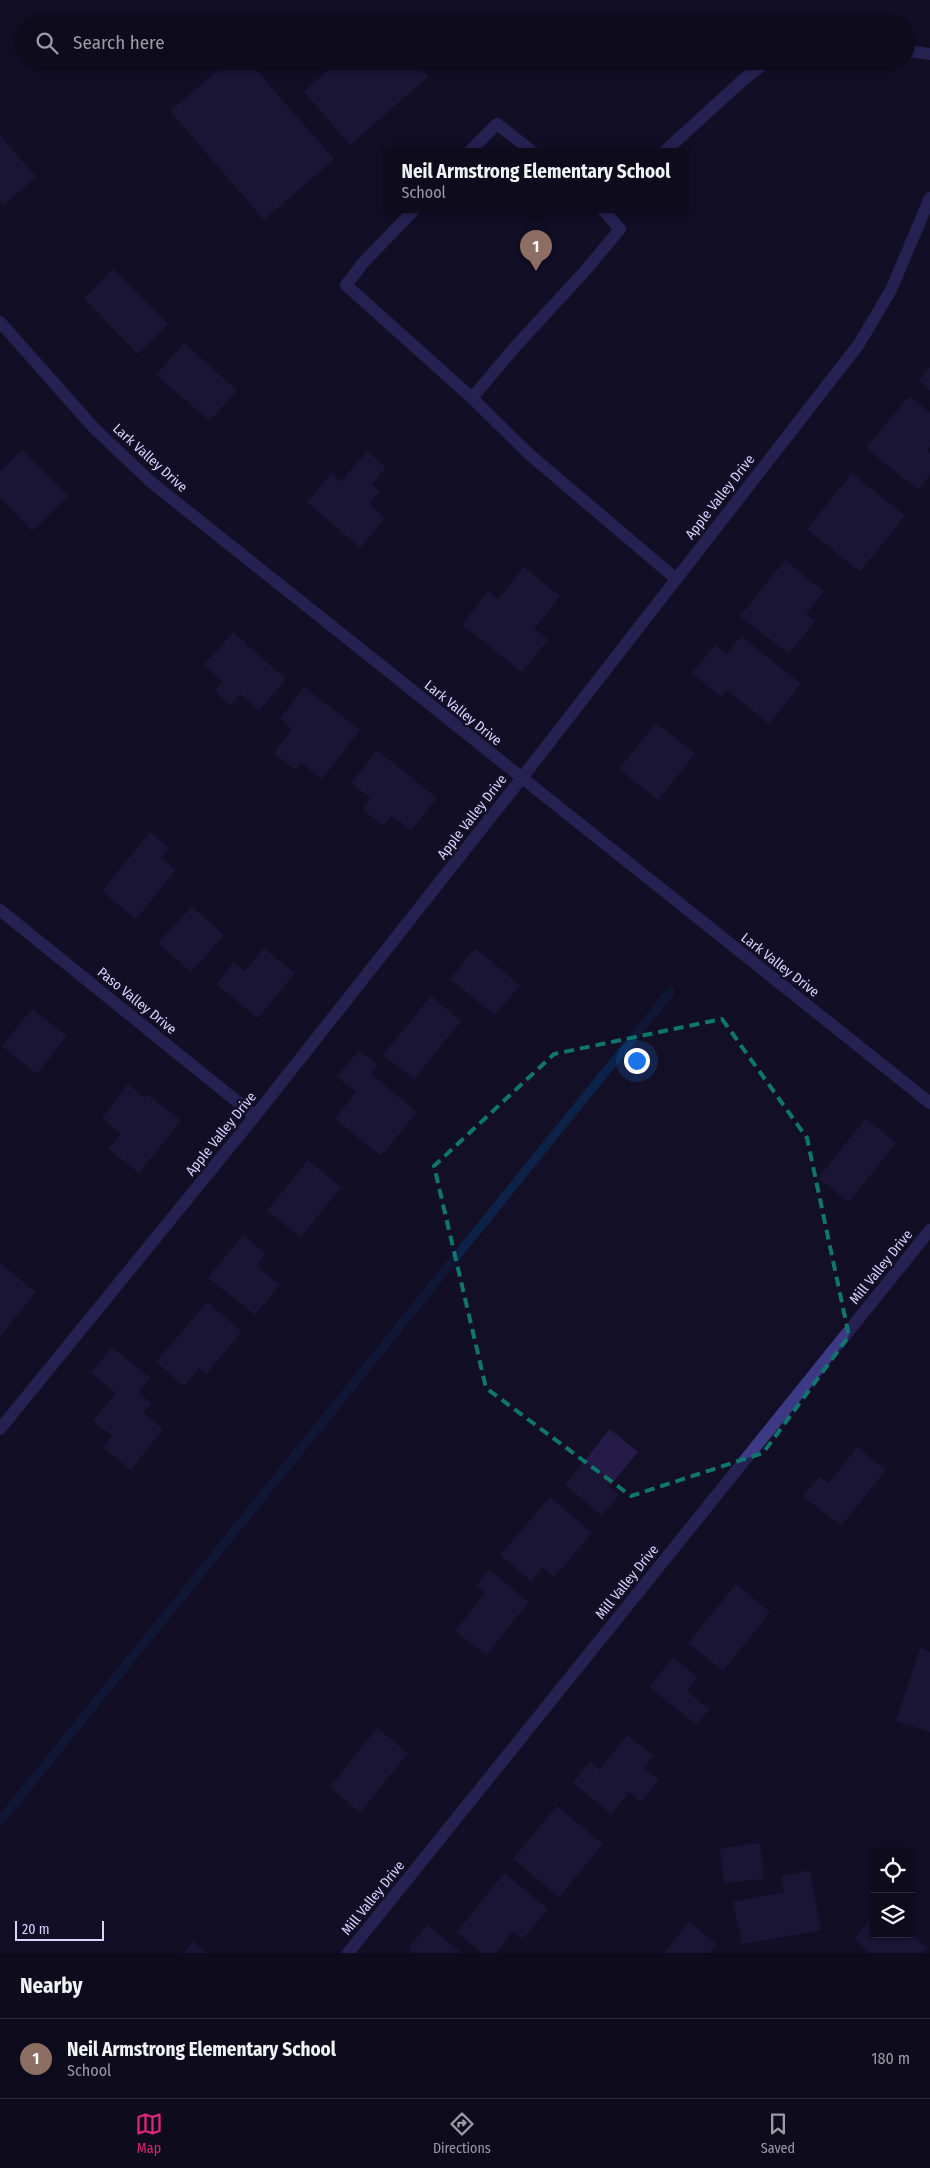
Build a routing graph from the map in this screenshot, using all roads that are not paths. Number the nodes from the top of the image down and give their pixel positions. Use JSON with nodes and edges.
{"nodes":[{"id":1,"x":915,"y":52,"type":"edge"},
{"id":2,"x":930,"y":54,"type":"edge"},
{"id":3,"x":756,"y":70,"type":"edge"},
{"id":4,"x":473,"y":148,"type":"edge"},
{"id":5,"x":528,"y":148,"type":"edge"},
{"id":6,"x":668,"y":148,"type":"edge"},
{"id":7,"x":930,"y":198,"type":"edge"},
{"id":8,"x":411,"y":213,"type":"edge"},
{"id":9,"x":605,"y":213,"type":"edge"},
{"id":10,"x":0,"y":322,"type":"edge"},
{"id":11,"x":472,"y":398,"type":"junction"},
{"id":12,"x":675,"y":578,"type":"junction"},
{"id":13,"x":521,"y":779,"type":"junction"},
{"id":14,"x":0,"y":910,"type":"edge"},
{"id":15,"x":930,"y":1103,"type":"edge"},
{"id":16,"x":255,"y":1116,"type":"junction"},
{"id":17,"x":930,"y":1230,"type":"edge"},
{"id":18,"x":0,"y":1429,"type":"edge"},
{"id":19,"x":348,"y":1953,"type":"edge"}],
"edges":[{"from":1,"to":2,"type":"street"},
{"from":3,"to":6,"type":"street"},
{"from":4,"to":5,"type":"street"},
{"from":7,"to":12,"type":"street","name":"Apple Valley Drive"},
{"from":8,"to":11,"type":"street"},
{"from":9,"to":11,"type":"street"},
{"from":10,"to":13,"type":"street","name":"Lark Valley Drive"},
{"from":11,"to":12,"type":"street"},
{"from":12,"to":13,"type":"street","name":"Apple Valley Drive"},
{"from":13,"to":15,"type":"street","name":"Lark Valley Drive"},
{"from":13,"to":16,"type":"street","name":"Apple Valley Drive"},
{"from":14,"to":16,"type":"street","name":"Paso Valley Drive"},
{"from":16,"to":18,"type":"street","name":"Apple Valley Drive"},
{"from":17,"to":19,"type":"street","name":"Mill Valley Drive"}]}
